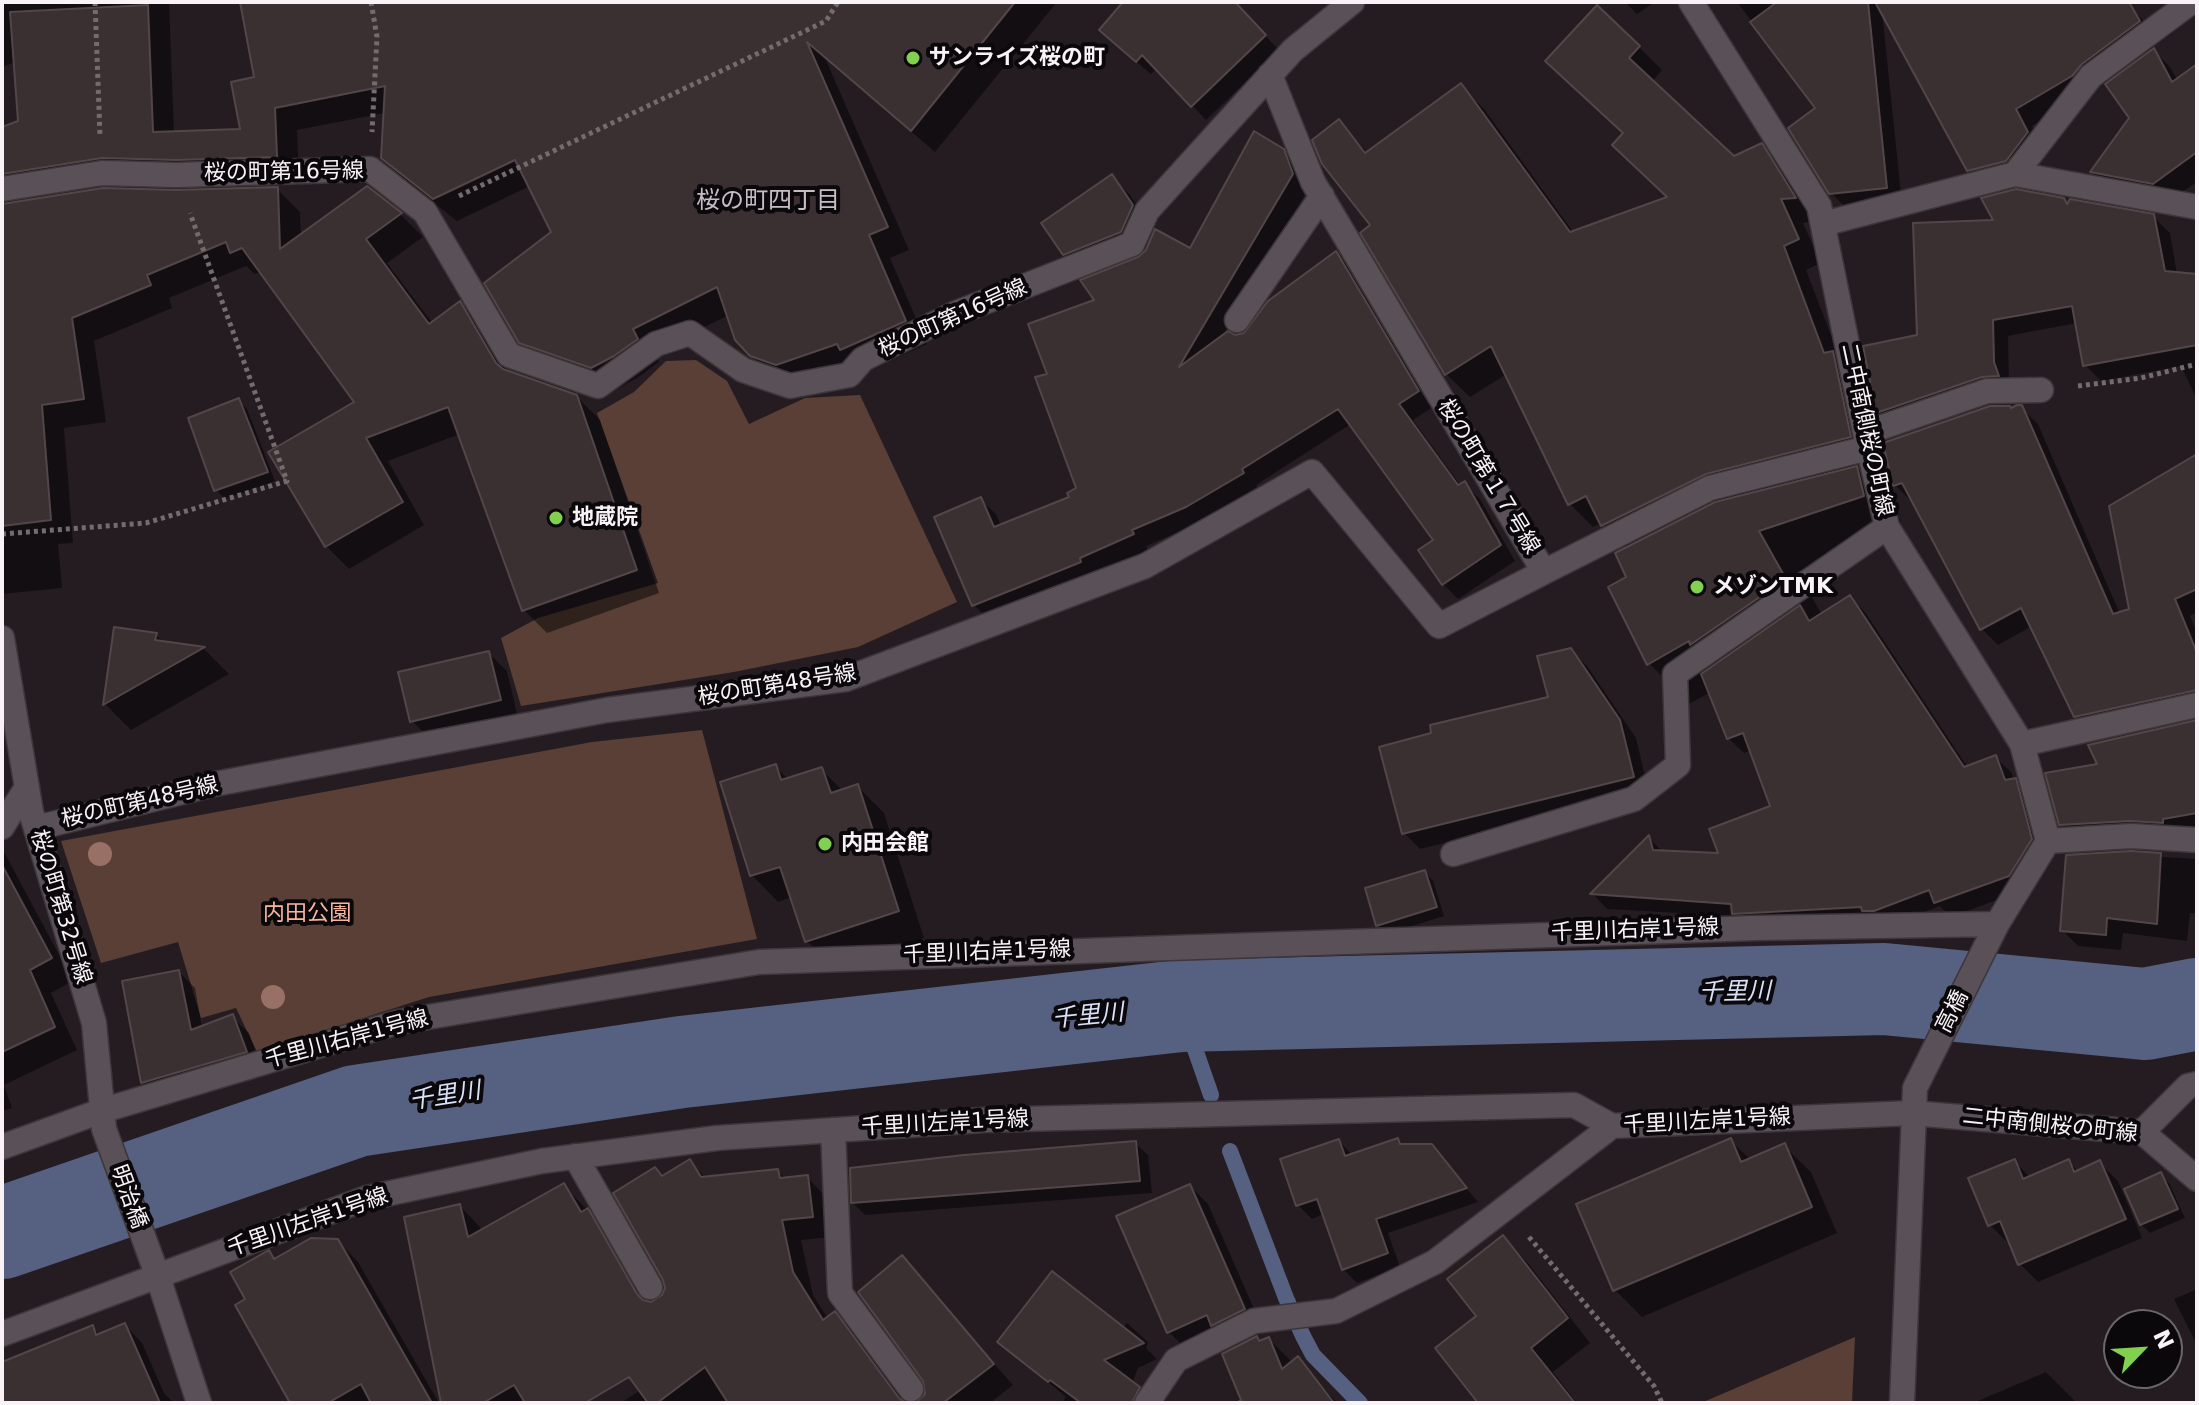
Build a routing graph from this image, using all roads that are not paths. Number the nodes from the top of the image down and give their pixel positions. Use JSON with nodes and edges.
{"nodes":[{"id":1,"x":1352,"y":2,"type":"edge"},
{"id":2,"x":2191,"y":2,"type":"edge"},
{"id":3,"x":1701,"y":5,"type":"edge"},
{"id":4,"x":1270,"y":75,"type":"junction"},
{"id":5,"x":2015,"y":174,"type":"junction"},
{"id":6,"x":2,"y":189,"type":"edge"},
{"id":7,"x":1322,"y":196,"type":"junction"},
{"id":8,"x":2197,"y":207,"type":"edge"},
{"id":9,"x":1823,"y":224,"type":"junction"},
{"id":10,"x":1237,"y":320,"type":"dead end"},
{"id":11,"x":2041,"y":390,"type":"road end"},
{"id":12,"x":1866,"y":441,"type":"junction"},
{"id":13,"x":1887,"y":527,"type":"junction"},
{"id":14,"x":1544,"y":572,"type":"junction"},
{"id":15,"x":2,"y":638,"type":"edge"},
{"id":16,"x":2197,"y":705,"type":"edge"},
{"id":17,"x":2022,"y":744,"type":"junction"},
{"id":18,"x":27,"y":787,"type":"junction"},
{"id":19,"x":2,"y":827,"type":"edge"},
{"id":20,"x":36,"y":828,"type":"junction"},
{"id":21,"x":2197,"y":840,"type":"edge"},
{"id":22,"x":2048,"y":841,"type":"junction"},
{"id":23,"x":1453,"y":854,"type":"dead end"},
{"id":24,"x":1994,"y":930,"type":"junction"},
{"id":25,"x":2197,"y":1084,"type":"edge"},
{"id":26,"x":1912,"y":1113,"type":"junction"},
{"id":27,"x":102,"y":1120,"type":"junction"},
{"id":28,"x":1612,"y":1126,"type":"junction"},
{"id":29,"x":833,"y":1130,"type":"junction"},
{"id":30,"x":2142,"y":1132,"type":"junction"},
{"id":31,"x":2,"y":1147,"type":"edge"},
{"id":32,"x":575,"y":1156,"type":"junction"},
{"id":33,"x":2197,"y":1179,"type":"edge"},
{"id":34,"x":156,"y":1271,"type":"junction"},
{"id":35,"x":650,"y":1287,"type":"dead end"},
{"id":36,"x":2,"y":1334,"type":"edge"},
{"id":37,"x":911,"y":1389,"type":"dead end"},
{"id":38,"x":199,"y":1403,"type":"edge"},
{"id":39,"x":1147,"y":1403,"type":"edge"},
{"id":40,"x":1902,"y":1403,"type":"edge"}],
"edges":[{"from":1,"to":4,"type":"street","name":"桜の町第16号線"},
{"from":2,"to":5,"type":"street"},
{"from":3,"to":9,"type":"street","name":"二中南側桜の町線"},
{"from":4,"to":6,"type":"street","name":"桜の町第16号線"},
{"from":4,"to":7,"type":"street","name":"桜の町第１７号線"},
{"from":5,"to":8,"type":"street"},
{"from":5,"to":9,"type":"street"},
{"from":7,"to":10,"type":"street"},
{"from":7,"to":14,"type":"street","name":"桜の町第１７号線"},
{"from":9,"to":12,"type":"street","name":"二中南側桜の町線"},
{"from":11,"to":12,"type":"street","name":"桜の町第１７号線"},
{"from":12,"to":13,"type":"street","name":"二中南側桜の町線"},
{"from":12,"to":14,"type":"street","name":"桜の町第１７号線"},
{"from":13,"to":17,"type":"street","name":"二中南側桜の町線"},
{"from":13,"to":23,"type":"street"},
{"from":14,"to":20,"type":"street","name":"桜の町第48号線"},
{"from":15,"to":18,"type":"street","name":"桜の町第32号線"},
{"from":16,"to":17,"type":"street"},
{"from":17,"to":22,"type":"street","name":"二中南側桜の町線"},
{"from":18,"to":19,"type":"street"},
{"from":18,"to":20,"type":"street","name":"桜の町第32号線"},
{"from":20,"to":27,"type":"street","name":"桜の町第32号線"},
{"from":21,"to":22,"type":"street"},
{"from":22,"to":24,"type":"street"},
{"from":24,"to":26,"type":"street","name":"高橋"},
{"from":24,"to":27,"type":"street","name":"千里川右岸1号線"},
{"from":25,"to":30,"type":"street"},
{"from":26,"to":28,"type":"street","name":"千里川左岸1号線"},
{"from":26,"to":30,"type":"street","name":"二中南側桜の町線"},
{"from":26,"to":40,"type":"street"},
{"from":27,"to":31,"type":"street","name":"千里川右岸1号線"},
{"from":27,"to":34,"type":"street","name":"明治橋"},
{"from":28,"to":29,"type":"street","name":"千里川左岸1号線"},
{"from":28,"to":39,"type":"street"},
{"from":29,"to":32,"type":"street","name":"千里川左岸1号線"},
{"from":29,"to":37,"type":"street"},
{"from":30,"to":33,"type":"street","name":"二中南側桜の町線"},
{"from":32,"to":34,"type":"street","name":"千里川左岸1号線"},
{"from":32,"to":35,"type":"street"},
{"from":34,"to":36,"type":"street","name":"千里川左岸1号線"},
{"from":34,"to":38,"type":"street","name":"明治橋"}]}
